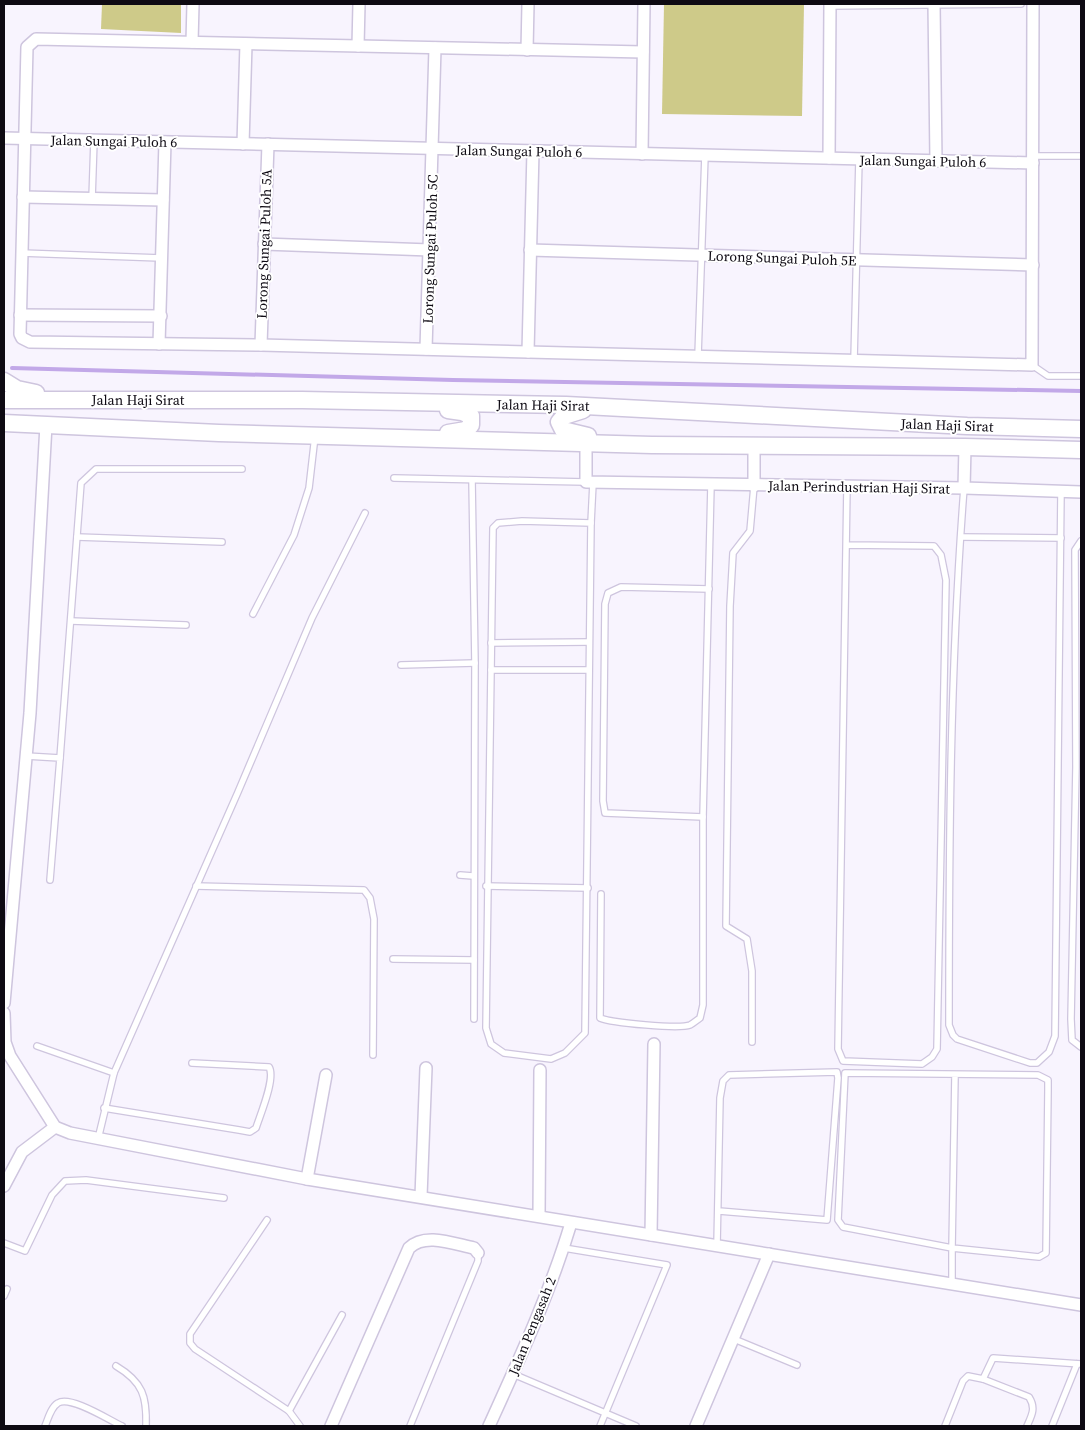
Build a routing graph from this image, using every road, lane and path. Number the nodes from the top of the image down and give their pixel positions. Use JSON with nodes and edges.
{"nodes":[{"id":1,"x":193,"y":4,"type":"edge"},
{"id":2,"x":359,"y":4,"type":"edge"},
{"id":3,"x":528,"y":4,"type":"edge"},
{"id":4,"x":644,"y":4,"type":"edge"},
{"id":5,"x":1021,"y":4,"type":"edge"},
{"id":6,"x":1033,"y":4,"type":"edge"},
{"id":7,"x":830,"y":5,"type":"edge"},
{"id":8,"x":934,"y":5,"type":"edge"},
{"id":9,"x":192,"y":42,"type":"junction"},
{"id":10,"x":246,"y":44,"type":"junction"},
{"id":11,"x":358,"y":46,"type":"junction"},
{"id":12,"x":435,"y":48,"type":"junction"},
{"id":13,"x":526,"y":50,"type":"junction"},
{"id":14,"x":643,"y":52,"type":"junction"},
{"id":15,"x":4,"y":138,"type":"edge"},
{"id":16,"x":24,"y":138,"type":"junction"},
{"id":17,"x":94,"y":140,"type":"junction"},
{"id":18,"x":165,"y":142,"type":"junction"},
{"id":19,"x":243,"y":144,"type":"junction"},
{"id":20,"x":268,"y":144,"type":"junction"},
{"id":21,"x":434,"y":148,"type":"junction"},
{"id":22,"x":533,"y":151,"type":"junction"},
{"id":23,"x":642,"y":154,"type":"junction"},
{"id":24,"x":705,"y":155,"type":"junction"},
{"id":25,"x":1081,"y":156,"type":"edge"},
{"id":26,"x":829,"y":158,"type":"junction"},
{"id":27,"x":858,"y":159,"type":"junction"},
{"id":28,"x":1033,"y":160,"type":"junction"},
{"id":29,"x":936,"y":161,"type":"junction"},
{"id":30,"x":23,"y":197,"type":"junction"},
{"id":31,"x":92,"y":199,"type":"junction"},
{"id":32,"x":163,"y":200,"type":"junction"},
{"id":33,"x":264,"y":244,"type":"junction"},
{"id":34,"x":430,"y":250,"type":"junction"},
{"id":35,"x":530,"y":250,"type":"junction"},
{"id":36,"x":21,"y":254,"type":"junction"},
{"id":37,"x":702,"y":255,"type":"junction"},
{"id":38,"x":162,"y":258,"type":"junction"},
{"id":39,"x":856,"y":260,"type":"junction"},
{"id":40,"x":1033,"y":265,"type":"junction"},
{"id":41,"x":20,"y":315,"type":"junction"},
{"id":42,"x":160,"y":316,"type":"junction"},
{"id":43,"x":160,"y":344,"type":"junction"},
{"id":44,"x":261,"y":345,"type":"junction"},
{"id":45,"x":426,"y":349,"type":"junction"},
{"id":46,"x":528,"y":352,"type":"junction"},
{"id":47,"x":698,"y":356,"type":"junction"},
{"id":48,"x":854,"y":360,"type":"junction"},
{"id":49,"x":1032,"y":365,"type":"junction"},
{"id":50,"x":1081,"y":376,"type":"edge"},
{"id":51,"x":4,"y":381,"type":"edge"},
{"id":52,"x":4,"y":400,"type":"edge"},
{"id":53,"x":123,"y":401,"type":"junction"},
{"id":54,"x":392,"y":402,"type":"junction"},
{"id":55,"x":624,"y":407,"type":"junction"},
{"id":56,"x":4,"y":423,"type":"edge"},
{"id":57,"x":46,"y":425,"type":"junction"},
{"id":58,"x":1081,"y":429,"type":"edge"},
{"id":59,"x":315,"y":435,"type":"junction"},
{"id":60,"x":396,"y":437,"type":"junction"},
{"id":61,"x":586,"y":444,"type":"junction"},
{"id":62,"x":652,"y":445,"type":"junction"},
{"id":63,"x":754,"y":447,"type":"junction"},
{"id":64,"x":965,"y":447,"type":"junction"},
{"id":65,"x":1081,"y":450,"type":"edge"},
{"id":66,"x":242,"y":468,"type":"dead end"},
{"id":67,"x":394,"y":478,"type":"dead end"},
{"id":68,"x":472,"y":480,"type":"junction"},
{"id":69,"x":589,"y":483,"type":"junction"},
{"id":70,"x":711,"y":486,"type":"junction"},
{"id":71,"x":754,"y":486,"type":"junction"},
{"id":72,"x":847,"y":487,"type":"junction"},
{"id":73,"x":964,"y":488,"type":"junction"},
{"id":74,"x":1061,"y":492,"type":"junction"},
{"id":75,"x":1081,"y":492,"type":"edge"},
{"id":76,"x":365,"y":513,"type":"dead end"},
{"id":77,"x":591,"y":523,"type":"junction"},
{"id":78,"x":961,"y":536,"type":"junction"},
{"id":79,"x":77,"y":537,"type":"junction"},
{"id":80,"x":1061,"y":538,"type":"junction"},
{"id":81,"x":1081,"y":541,"type":"edge"},
{"id":82,"x":222,"y":542,"type":"dead end"},
{"id":83,"x":847,"y":545,"type":"junction"},
{"id":84,"x":709,"y":589,"type":"junction"},
{"id":85,"x":253,"y":614,"type":"dead end"},
{"id":86,"x":71,"y":621,"type":"junction"},
{"id":87,"x":186,"y":625,"type":"dead end"},
{"id":88,"x":589,"y":642,"type":"junction"},
{"id":89,"x":491,"y":643,"type":"junction"},
{"id":90,"x":475,"y":664,"type":"junction"},
{"id":91,"x":401,"y":665,"type":"dead end"},
{"id":92,"x":490,"y":670,"type":"junction"},
{"id":93,"x":589,"y":670,"type":"junction"},
{"id":94,"x":26,"y":756,"type":"junction"},
{"id":95,"x":60,"y":758,"type":"junction"},
{"id":96,"x":703,"y":817,"type":"junction"},
{"id":97,"x":460,"y":875,"type":"dead end"},
{"id":98,"x":473,"y":876,"type":"junction"},
{"id":99,"x":50,"y":880,"type":"dead end"},
{"id":100,"x":196,"y":886,"type":"junction"},
{"id":101,"x":486,"y":886,"type":"junction"},
{"id":102,"x":588,"y":888,"type":"junction"},
{"id":103,"x":601,"y":894,"type":"dead end"},
{"id":104,"x":393,"y":959,"type":"dead end"},
{"id":105,"x":474,"y":960,"type":"junction"},
{"id":106,"x":4,"y":1003,"type":"edge"},
{"id":107,"x":4,"y":1014,"type":"edge"},
{"id":108,"x":474,"y":1019,"type":"dead end"},
{"id":109,"x":752,"y":1042,"type":"dead end"},
{"id":110,"x":654,"y":1044,"type":"dead end"},
{"id":111,"x":38,"y":1046,"type":"dead end"},
{"id":112,"x":1081,"y":1047,"type":"edge"},
{"id":113,"x":373,"y":1055,"type":"dead end"},
{"id":114,"x":192,"y":1063,"type":"dead end"},
{"id":115,"x":426,"y":1068,"type":"dead end"},
{"id":116,"x":540,"y":1070,"type":"dead end"},
{"id":117,"x":114,"y":1074,"type":"junction"},
{"id":118,"x":326,"y":1075,"type":"dead end"},
{"id":119,"x":955,"y":1075,"type":"junction"},
{"id":120,"x":104,"y":1108,"type":"junction"},
{"id":121,"x":55,"y":1127,"type":"junction"},
{"id":122,"x":98,"y":1139,"type":"junction"},
{"id":123,"x":307,"y":1179,"type":"junction"},
{"id":124,"x":4,"y":1186,"type":"edge"},
{"id":125,"x":421,"y":1196,"type":"junction"},
{"id":126,"x":224,"y":1198,"type":"dead end"},
{"id":127,"x":719,"y":1211,"type":"junction"},
{"id":128,"x":540,"y":1216,"type":"junction"},
{"id":129,"x":267,"y":1220,"type":"dead end"},
{"id":130,"x":571,"y":1223,"type":"junction"},
{"id":131,"x":651,"y":1235,"type":"junction"},
{"id":132,"x":4,"y":1243,"type":"edge"},
{"id":133,"x":717,"y":1245,"type":"junction"},
{"id":134,"x":564,"y":1248,"type":"junction"},
{"id":135,"x":952,"y":1248,"type":"junction"},
{"id":136,"x":478,"y":1253,"type":"joint"},
{"id":137,"x":769,"y":1254,"type":"junction"},
{"id":138,"x":952,"y":1283,"type":"junction"},
{"id":139,"x":7,"y":1289,"type":"dead end"},
{"id":140,"x":4,"y":1296,"type":"edge"},
{"id":141,"x":1081,"y":1305,"type":"edge"},
{"id":142,"x":342,"y":1315,"type":"dead end"},
{"id":143,"x":734,"y":1339,"type":"junction"},
{"id":144,"x":1079,"y":1364,"type":"edge"},
{"id":145,"x":797,"y":1365,"type":"dead end"},
{"id":146,"x":116,"y":1366,"type":"dead end"},
{"id":147,"x":512,"y":1374,"type":"junction"},
{"id":148,"x":983,"y":1379,"type":"junction"},
{"id":149,"x":289,"y":1411,"type":"junction"},
{"id":150,"x":605,"y":1413,"type":"junction"},
{"id":151,"x":45,"y":1426,"type":"edge"},
{"id":152,"x":122,"y":1426,"type":"edge"},
{"id":153,"x":146,"y":1426,"type":"edge"},
{"id":154,"x":300,"y":1426,"type":"edge"},
{"id":155,"x":331,"y":1426,"type":"edge"},
{"id":156,"x":410,"y":1426,"type":"edge"},
{"id":157,"x":489,"y":1426,"type":"edge"},
{"id":158,"x":600,"y":1426,"type":"edge"},
{"id":159,"x":636,"y":1426,"type":"edge"},
{"id":160,"x":696,"y":1426,"type":"edge"},
{"id":161,"x":945,"y":1426,"type":"edge"},
{"id":162,"x":1027,"y":1426,"type":"edge"},
{"id":163,"x":1052,"y":1426,"type":"edge"}],
"edges":[{"from":1,"to":9,"type":"street"},
{"from":2,"to":11,"type":"street"},
{"from":3,"to":13,"type":"street"},
{"from":4,"to":14,"type":"street"},
{"from":5,"to":8,"type":"lane"},
{"from":6,"to":28,"type":"street"},
{"from":7,"to":8,"type":"lane"},
{"from":7,"to":26,"type":"street"},
{"from":8,"to":29,"type":"street"},
{"from":9,"to":10,"type":"street"},
{"from":9,"to":16,"type":"street"},
{"from":10,"to":11,"type":"street"},
{"from":10,"to":19,"type":"street"},
{"from":11,"to":12,"type":"street"},
{"from":12,"to":13,"type":"street"},
{"from":12,"to":21,"type":"street","name":"Lorong Sungai Puloh 5C"},
{"from":13,"to":14,"type":"street"},
{"from":14,"to":23,"type":"street"},
{"from":15,"to":16,"type":"street","name":"Jalan Sungai Puloh 6"},
{"from":16,"to":17,"type":"street","name":"Jalan Sungai Puloh 6"},
{"from":16,"to":30,"type":"street"},
{"from":17,"to":18,"type":"street","name":"Jalan Sungai Puloh 6"},
{"from":17,"to":31,"type":"lane"},
{"from":18,"to":19,"type":"street","name":"Jalan Sungai Puloh 6"},
{"from":18,"to":32,"type":"street"},
{"from":19,"to":20,"type":"street","name":"Jalan Sungai Puloh 6"},
{"from":20,"to":21,"type":"street","name":"Jalan Sungai Puloh 6"},
{"from":20,"to":33,"type":"street","name":"Lorong Sungai Puloh 5A"},
{"from":21,"to":22,"type":"street","name":"Jalan Sungai Puloh 6"},
{"from":21,"to":34,"type":"street","name":"Lorong Sungai Puloh 5C"},
{"from":22,"to":23,"type":"street","name":"Jalan Sungai Puloh 6"},
{"from":22,"to":35,"type":"street"},
{"from":23,"to":24,"type":"street","name":"Jalan Sungai Puloh 6"},
{"from":24,"to":26,"type":"street","name":"Jalan Sungai Puloh 6"},
{"from":24,"to":37,"type":"lane"},
{"from":25,"to":28,"type":"lane"},
{"from":26,"to":27,"type":"street","name":"Jalan Sungai Puloh 6"},
{"from":27,"to":29,"type":"street","name":"Jalan Sungai Puloh 6"},
{"from":27,"to":39,"type":"lane"},
{"from":28,"to":29,"type":"street","name":"Jalan Sungai Puloh 6"},
{"from":28,"to":40,"type":"street"},
{"from":30,"to":31,"type":"street"},
{"from":30,"to":36,"type":"street"},
{"from":31,"to":32,"type":"street"},
{"from":32,"to":38,"type":"street"},
{"from":33,"to":34,"type":"street"},
{"from":33,"to":44,"type":"street","name":"Lorong Sungai Puloh 5A"},
{"from":34,"to":45,"type":"street","name":"Lorong Sungai Puloh 5C"},
{"from":35,"to":37,"type":"street","name":"Lorong Sungai Puloh 5E"},
{"from":35,"to":46,"type":"street"},
{"from":36,"to":38,"type":"lane"},
{"from":36,"to":41,"type":"street"},
{"from":37,"to":39,"type":"street","name":"Lorong Sungai Puloh 5E"},
{"from":37,"to":47,"type":"lane"},
{"from":38,"to":42,"type":"street"},
{"from":39,"to":40,"type":"street","name":"Lorong Sungai Puloh 5E"},
{"from":39,"to":48,"type":"lane"},
{"from":40,"to":49,"type":"street"},
{"from":41,"to":42,"type":"street"},
{"from":41,"to":43,"type":"street"},
{"from":42,"to":43,"type":"street"},
{"from":43,"to":44,"type":"street"},
{"from":44,"to":45,"type":"street"},
{"from":45,"to":46,"type":"street"},
{"from":46,"to":47,"type":"street"},
{"from":47,"to":48,"type":"street"},
{"from":48,"to":49,"type":"street"},
{"from":49,"to":50,"type":"lane"},
{"from":51,"to":53,"type":"main road"},
{"from":52,"to":53,"type":"main road","name":"Jalan Haji Sirat"},
{"from":53,"to":54,"type":"main road","name":"Jalan Haji Sirat"},
{"from":54,"to":55,"type":"main road","name":"Jalan Haji Sirat"},
{"from":54,"to":60,"type":"main road"},
{"from":55,"to":58,"type":"main road","name":"Jalan Haji Sirat"},
{"from":55,"to":62,"type":"main road"},
{"from":56,"to":57,"type":"main road","name":"Jalan Haji Sirat"},
{"from":57,"to":59,"type":"main road","name":"Jalan Haji Sirat"},
{"from":57,"to":94,"type":"street"},
{"from":59,"to":60,"type":"main road","name":"Jalan Haji Sirat"},
{"from":59,"to":85,"type":"lane"},
{"from":60,"to":61,"type":"main road","name":"Jalan Haji Sirat"},
{"from":61,"to":62,"type":"main road","name":"Jalan Haji Sirat"},
{"from":61,"to":69,"type":"street"},
{"from":62,"to":63,"type":"main road","name":"Jalan Haji Sirat"},
{"from":63,"to":64,"type":"main road","name":"Jalan Haji Sirat"},
{"from":63,"to":71,"type":"street","name":"Jalan Perindustrian Haji Sirat"},
{"from":64,"to":65,"type":"main road","name":"Jalan Haji Sirat"},
{"from":64,"to":73,"type":"street","name":"Jalan Perindustrian Haji Sirat"},
{"from":66,"to":79,"type":"lane"},
{"from":67,"to":68,"type":"lane"},
{"from":68,"to":69,"type":"lane"},
{"from":68,"to":90,"type":"lane"},
{"from":69,"to":70,"type":"street","name":"Jalan Perindustrian Haji Sirat"},
{"from":69,"to":77,"type":"lane"},
{"from":70,"to":71,"type":"street","name":"Jalan Perindustrian Haji Sirat"},
{"from":70,"to":84,"type":"lane"},
{"from":71,"to":72,"type":"street","name":"Jalan Perindustrian Haji Sirat"},
{"from":71,"to":109,"type":"lane"},
{"from":72,"to":73,"type":"street","name":"Jalan Perindustrian Haji Sirat"},
{"from":72,"to":83,"type":"lane"},
{"from":73,"to":74,"type":"street","name":"Jalan Perindustrian Haji Sirat"},
{"from":73,"to":78,"type":"lane"},
{"from":74,"to":75,"type":"street","name":"Jalan Perindustrian Haji Sirat"},
{"from":74,"to":80,"type":"lane"},
{"from":76,"to":100,"type":"lane"},
{"from":77,"to":88,"type":"lane"},
{"from":77,"to":89,"type":"lane"},
{"from":78,"to":80,"type":"lane"},
{"from":78,"to":80,"type":"lane"},
{"from":79,"to":82,"type":"lane"},
{"from":79,"to":86,"type":"lane"},
{"from":81,"to":112,"type":"lane"},
{"from":83,"to":83,"type":"lane"},
{"from":84,"to":96,"type":"lane"},
{"from":84,"to":96,"type":"lane"},
{"from":86,"to":87,"type":"lane"},
{"from":86,"to":95,"type":"lane"},
{"from":88,"to":89,"type":"lane"},
{"from":88,"to":93,"type":"lane"},
{"from":89,"to":92,"type":"lane"},
{"from":90,"to":91,"type":"lane"},
{"from":90,"to":98,"type":"lane"},
{"from":92,"to":93,"type":"lane"},
{"from":92,"to":101,"type":"lane"},
{"from":93,"to":102,"type":"lane"},
{"from":94,"to":95,"type":"lane"},
{"from":94,"to":106,"type":"street"},
{"from":95,"to":99,"type":"lane"},
{"from":96,"to":103,"type":"lane"},
{"from":97,"to":98,"type":"lane"},
{"from":98,"to":105,"type":"lane"},
{"from":100,"to":113,"type":"lane"},
{"from":100,"to":117,"type":"lane"},
{"from":101,"to":102,"type":"lane"},
{"from":101,"to":102,"type":"lane"},
{"from":104,"to":105,"type":"lane"},
{"from":105,"to":108,"type":"lane"},
{"from":107,"to":121,"type":"street"},
{"from":110,"to":131,"type":"street"},
{"from":111,"to":117,"type":"lane"},
{"from":114,"to":120,"type":"lane"},
{"from":115,"to":125,"type":"street"},
{"from":116,"to":128,"type":"street"},
{"from":117,"to":120,"type":"lane"},
{"from":118,"to":123,"type":"street"},
{"from":119,"to":135,"type":"lane"},
{"from":119,"to":135,"type":"lane"},
{"from":119,"to":135,"type":"lane"},
{"from":120,"to":122,"type":"lane"},
{"from":121,"to":122,"type":"street"},
{"from":121,"to":124,"type":"street"},
{"from":122,"to":123,"type":"street"},
{"from":123,"to":125,"type":"street"},
{"from":125,"to":128,"type":"street"},
{"from":126,"to":132,"type":"lane"},
{"from":127,"to":127,"type":"lane"},
{"from":127,"to":133,"type":"lane"},
{"from":128,"to":130,"type":"street"},
{"from":129,"to":149,"type":"lane"},
{"from":130,"to":131,"type":"street"},
{"from":130,"to":134,"type":"street","name":"Jalan Pengasah 2"},
{"from":131,"to":133,"type":"street"},
{"from":133,"to":137,"type":"street"},
{"from":134,"to":147,"type":"street","name":"Jalan Pengasah 2"},
{"from":134,"to":150,"type":"lane"},
{"from":135,"to":138,"type":"lane"},
{"from":136,"to":155,"type":"street"},
{"from":136,"to":156,"type":"lane"},
{"from":137,"to":138,"type":"street"},
{"from":137,"to":143,"type":"street"},
{"from":138,"to":141,"type":"street"},
{"from":139,"to":140,"type":"lane"},
{"from":142,"to":149,"type":"lane"},
{"from":143,"to":145,"type":"lane"},
{"from":143,"to":160,"type":"street"},
{"from":144,"to":148,"type":"lane"},
{"from":144,"to":163,"type":"lane"},
{"from":146,"to":153,"type":"lane"},
{"from":147,"to":150,"type":"lane"},
{"from":147,"to":157,"type":"street","name":"Jalan Pengasah 2"},
{"from":148,"to":161,"type":"lane"},
{"from":148,"to":162,"type":"lane"},
{"from":149,"to":154,"type":"lane"},
{"from":150,"to":158,"type":"lane"},
{"from":150,"to":159,"type":"lane"},
{"from":151,"to":152,"type":"lane"}]}
